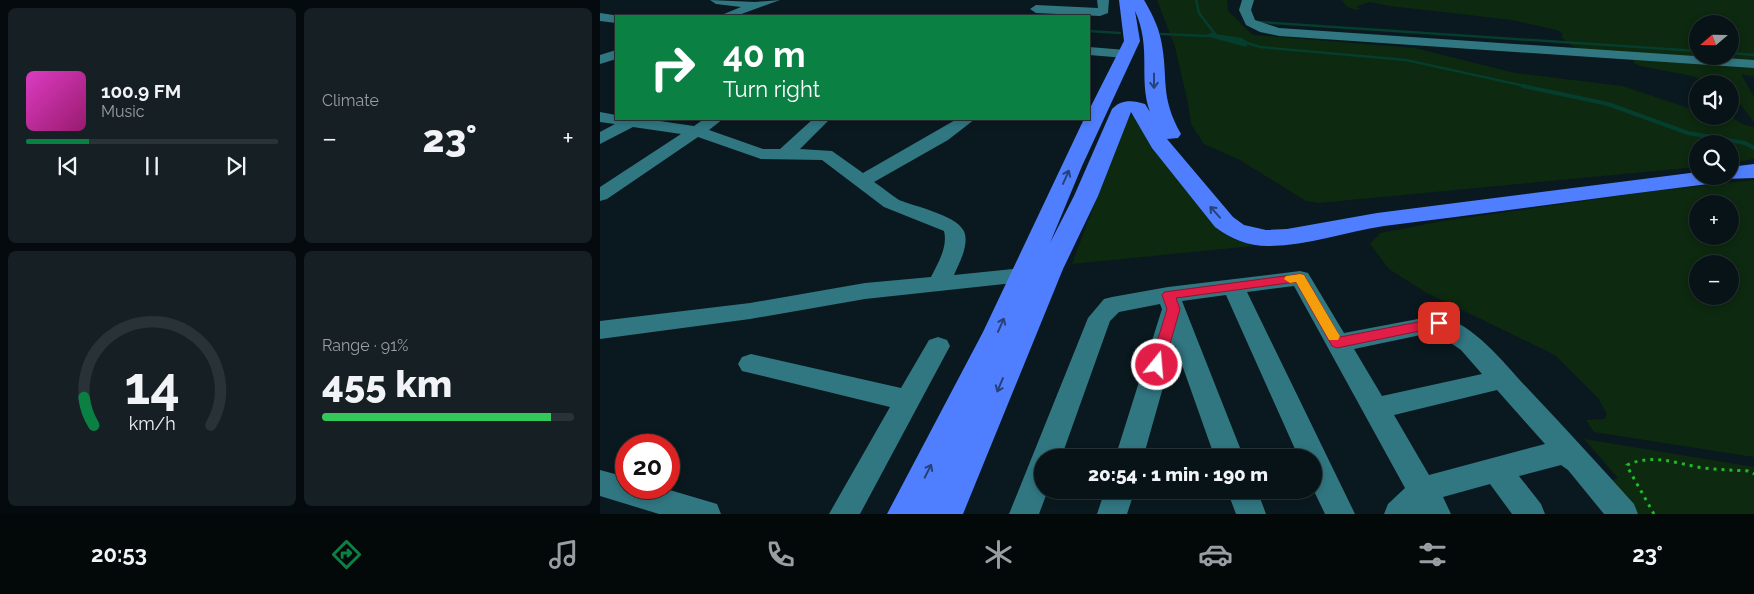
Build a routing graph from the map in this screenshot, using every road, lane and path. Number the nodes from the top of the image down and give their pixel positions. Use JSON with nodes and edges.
{"nodes":[{"id":1,"x":716,"y":0,"type":"edge"},
{"id":2,"x":774,"y":0,"type":"edge"},
{"id":3,"x":1103,"y":0,"type":"edge"},
{"id":4,"x":1126,"y":0,"type":"edge"},
{"id":5,"x":1137,"y":0,"type":"edge"},
{"id":6,"x":1248,"y":0,"type":"edge"},
{"id":7,"x":758,"y":6,"type":"junction"},
{"id":8,"x":1036,"y":8,"type":"edge"},
{"id":9,"x":728,"y":15,"type":"edge"},
{"id":10,"x":600,"y":16,"type":"edge"},
{"id":11,"x":615,"y":19,"type":"edge"},
{"id":12,"x":1090,"y":51,"type":"edge"},
{"id":13,"x":1126,"y":54,"type":"junction"},
{"id":14,"x":1754,"y":64,"type":"edge"},
{"id":15,"x":600,"y":117,"type":"edge"},
{"id":16,"x":615,"y":120,"type":"edge"},
{"id":17,"x":618,"y":120,"type":"edge"},
{"id":18,"x":713,"y":120,"type":"edge"},
{"id":19,"x":821,"y":120,"type":"edge"},
{"id":20,"x":961,"y":120,"type":"edge"},
{"id":21,"x":630,"y":122,"type":"junction"},
{"id":22,"x":672,"y":122,"type":"edge"},
{"id":23,"x":696,"y":131,"type":"junction"},
{"id":24,"x":600,"y":139,"type":"edge"},
{"id":25,"x":784,"y":155,"type":"junction"},
{"id":26,"x":1754,"y":171,"type":"edge"},
{"id":27,"x":1739,"y":173,"type":"edge"},
{"id":28,"x":1689,"y":180,"type":"edge"},
{"id":29,"x":862,"y":181,"type":"junction"},
{"id":30,"x":600,"y":195,"type":"edge"},
{"id":31,"x":1377,"y":220,"type":"junction"},
{"id":32,"x":1052,"y":264,"type":"junction"},
{"id":33,"x":1023,"y":275,"type":"junction"},
{"id":34,"x":939,"y":283,"type":"junction"},
{"id":35,"x":1233,"y":287,"type":"junction"},
{"id":36,"x":1171,"y":302,"type":"junction"},
{"id":37,"x":600,"y":330,"type":"edge"},
{"id":38,"x":1337,"y":343,"type":"junction"},
{"id":39,"x":938,"y":346,"type":"dead end"},
{"id":40,"x":751,"y":364,"type":"dead end"},
{"id":41,"x":1503,"y":379,"type":"junction"},
{"id":42,"x":907,"y":400,"type":"junction"},
{"id":43,"x":1375,"y":409,"type":"junction"},
{"id":44,"x":1053,"y":449,"type":"edge"},
{"id":45,"x":1131,"y":449,"type":"edge"},
{"id":46,"x":1227,"y":449,"type":"edge"},
{"id":47,"x":1578,"y":461,"type":"junction"},
{"id":48,"x":1496,"y":469,"type":"junction"},
{"id":49,"x":1754,"y":474,"type":"edge"},
{"id":50,"x":600,"y":483,"type":"edge"},
{"id":51,"x":1034,"y":492,"type":"edge"},
{"id":52,"x":1117,"y":499,"type":"edge"},
{"id":53,"x":1245,"y":499,"type":"edge"},
{"id":54,"x":1430,"y":503,"type":"edge"},
{"id":55,"x":706,"y":514,"type":"edge"},
{"id":56,"x":844,"y":514,"type":"edge"},
{"id":57,"x":906,"y":514,"type":"edge"},
{"id":58,"x":944,"y":514,"type":"edge"},
{"id":59,"x":1024,"y":514,"type":"edge"},
{"id":60,"x":1112,"y":514,"type":"edge"},
{"id":61,"x":1251,"y":514,"type":"edge"},
{"id":62,"x":1340,"y":514,"type":"edge"},
{"id":63,"x":1399,"y":514,"type":"edge"},
{"id":64,"x":1530,"y":514,"type":"edge"},
{"id":65,"x":1623,"y":514,"type":"edge"},
{"id":66,"x":1654,"y":514,"type":"edge"}],
"edges":[{"from":1,"to":7,"type":"street"},
{"from":2,"to":7,"type":"street"},
{"from":3,"to":8,"type":"street"},
{"from":4,"to":13,"type":"main road"},
{"from":5,"to":31,"type":"main road","one_way":true},
{"from":5,"to":32,"type":"main road"},
{"from":6,"to":14,"type":"street"},
{"from":7,"to":9,"type":"street"},
{"from":10,"to":11,"type":"street"},
{"from":12,"to":13,"type":"street"},
{"from":33,"to":13,"type":"main road","one_way":true},
{"from":15,"to":16,"type":"street"},
{"from":17,"to":21,"type":"street"},
{"from":18,"to":23,"type":"street"},
{"from":19,"to":25,"type":"street"},
{"from":20,"to":29,"type":"street"},
{"from":21,"to":22,"type":"street"},
{"from":21,"to":24,"type":"street"},
{"from":22,"to":23,"type":"street"},
{"from":23,"to":25,"type":"street"},
{"from":23,"to":30,"type":"street"},
{"from":25,"to":29,"type":"street"},
{"from":26,"to":27,"type":"main road"},
{"from":28,"to":31,"type":"main road"},
{"from":29,"to":34,"type":"street"},
{"from":31,"to":32,"type":"main road","one_way":true},
{"from":32,"to":58,"type":"main road","one_way":true},
{"from":33,"to":34,"type":"street"},
{"from":57,"to":33,"type":"main road","one_way":true},
{"from":34,"to":37,"type":"street"},
{"from":35,"to":36,"type":"street"},
{"from":35,"to":38,"type":"street"},
{"from":35,"to":62,"type":"street"},
{"from":36,"to":44,"type":"street"},
{"from":36,"to":45,"type":"street"},
{"from":36,"to":46,"type":"street"},
{"from":38,"to":41,"type":"street"},
{"from":38,"to":43,"type":"street"},
{"from":39,"to":42,"type":"street"},
{"from":40,"to":42,"type":"street"},
{"from":41,"to":43,"type":"street"},
{"from":41,"to":47,"type":"street"},
{"from":42,"to":56,"type":"street"},
{"from":43,"to":54,"type":"street"},
{"from":47,"to":48,"type":"street"},
{"from":47,"to":65,"type":"street"},
{"from":48,"to":54,"type":"street"},
{"from":48,"to":64,"type":"street"},
{"from":49,"to":66,"type":"path"},
{"from":50,"to":55,"type":"street"},
{"from":51,"to":59,"type":"street"},
{"from":52,"to":60,"type":"street"},
{"from":53,"to":61,"type":"street"},
{"from":54,"to":63,"type":"street"}]}
